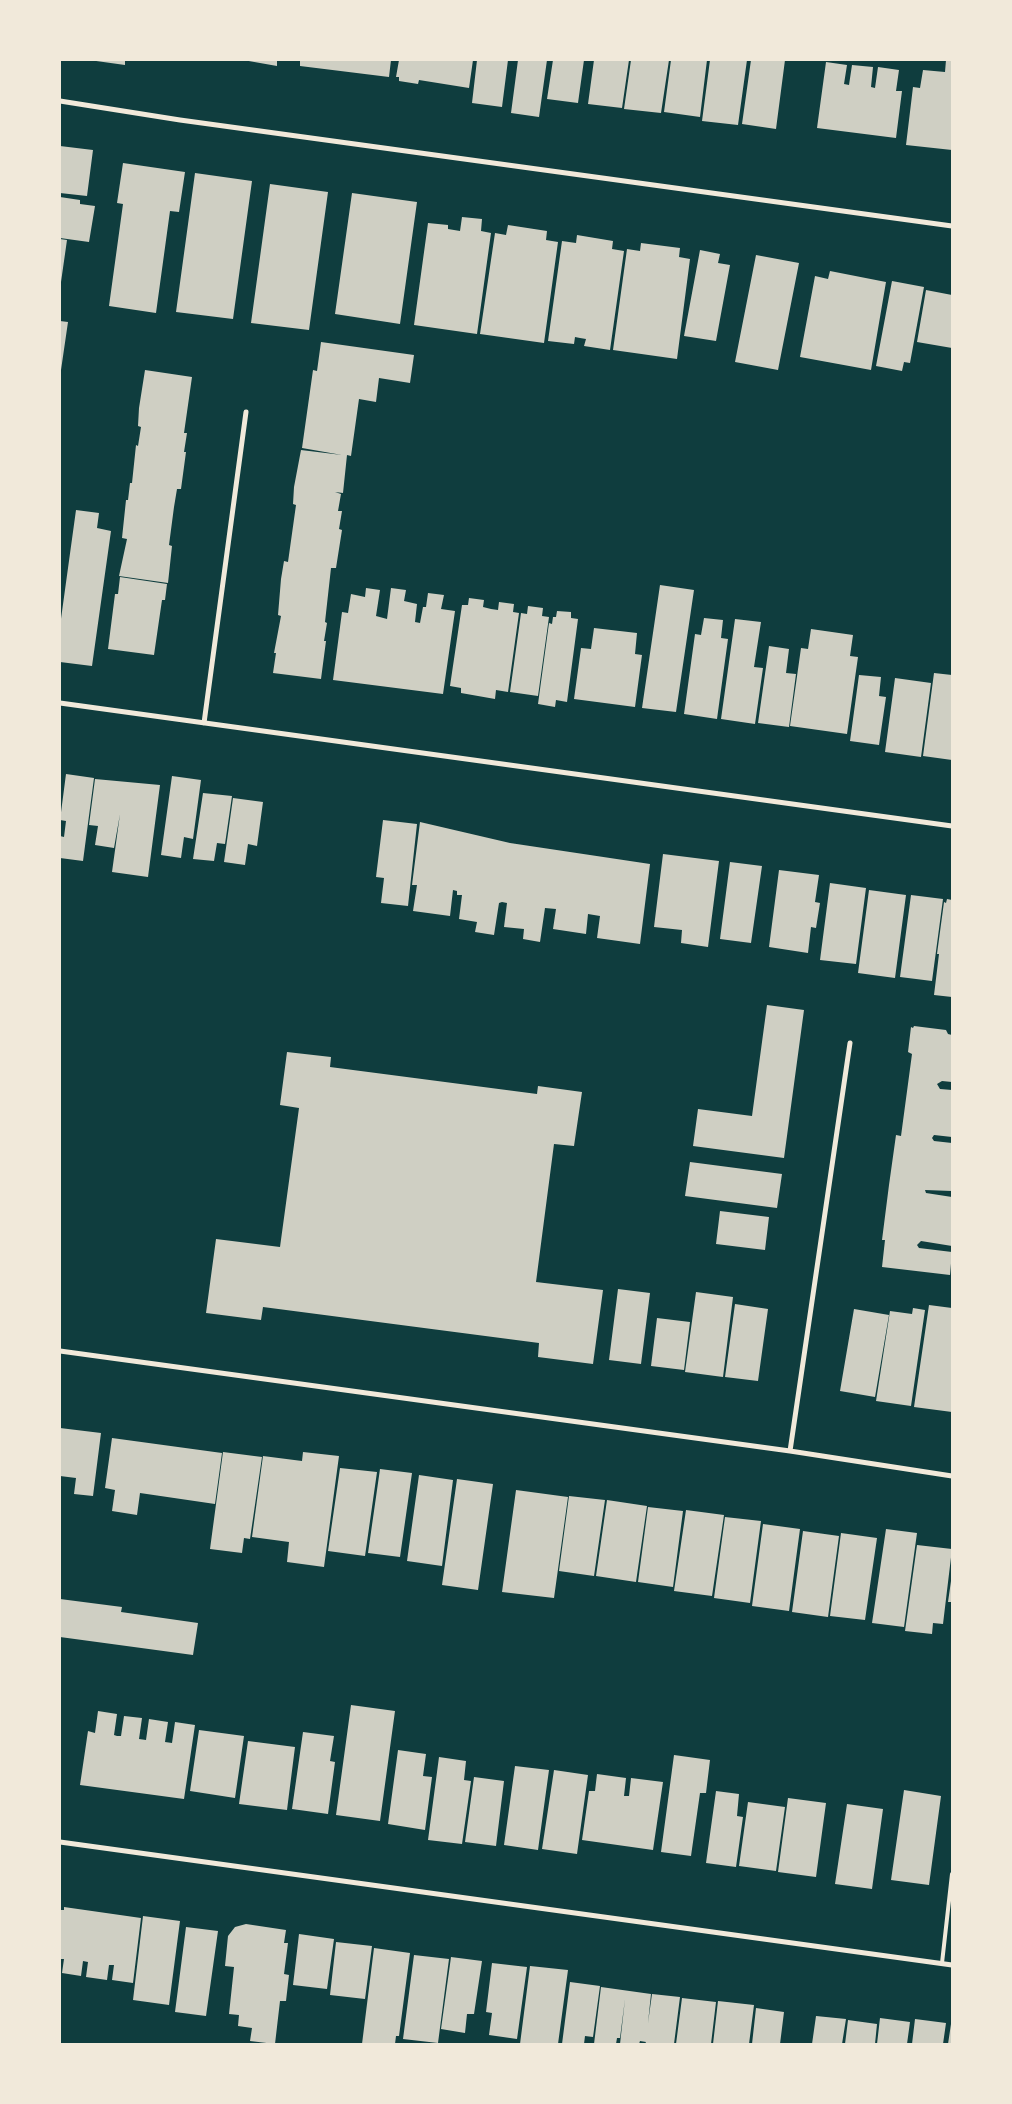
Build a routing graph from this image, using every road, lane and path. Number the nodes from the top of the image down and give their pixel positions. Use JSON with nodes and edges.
{"nodes":[{"id":1,"x":60,"y":101,"type":"edge"},
{"id":2,"x":952,"y":226,"type":"edge"},
{"id":3,"x":246,"y":412,"type":"dead end"},
{"id":4,"x":60,"y":702,"type":"edge"},
{"id":5,"x":204,"y":723,"type":"junction"},
{"id":6,"x":952,"y":826,"type":"edge"},
{"id":7,"x":850,"y":1043,"type":"dead end"},
{"id":8,"x":60,"y":1351,"type":"edge"},
{"id":9,"x":790,"y":1451,"type":"junction"},
{"id":10,"x":952,"y":1476,"type":"edge"},
{"id":11,"x":60,"y":1842,"type":"edge"},
{"id":12,"x":952,"y":1874,"type":"edge"},
{"id":13,"x":942,"y":1964,"type":"junction"},
{"id":14,"x":952,"y":1965,"type":"edge"}],
"edges":[{"from":1,"to":2,"type":"street"},
{"from":3,"to":5,"type":"street"},
{"from":4,"to":5,"type":"street"},
{"from":5,"to":6,"type":"street"},
{"from":7,"to":9,"type":"street"},
{"from":8,"to":9,"type":"street"},
{"from":9,"to":10,"type":"street"},
{"from":11,"to":13,"type":"street"},
{"from":12,"to":13,"type":"lane"},
{"from":13,"to":14,"type":"street"}]}
